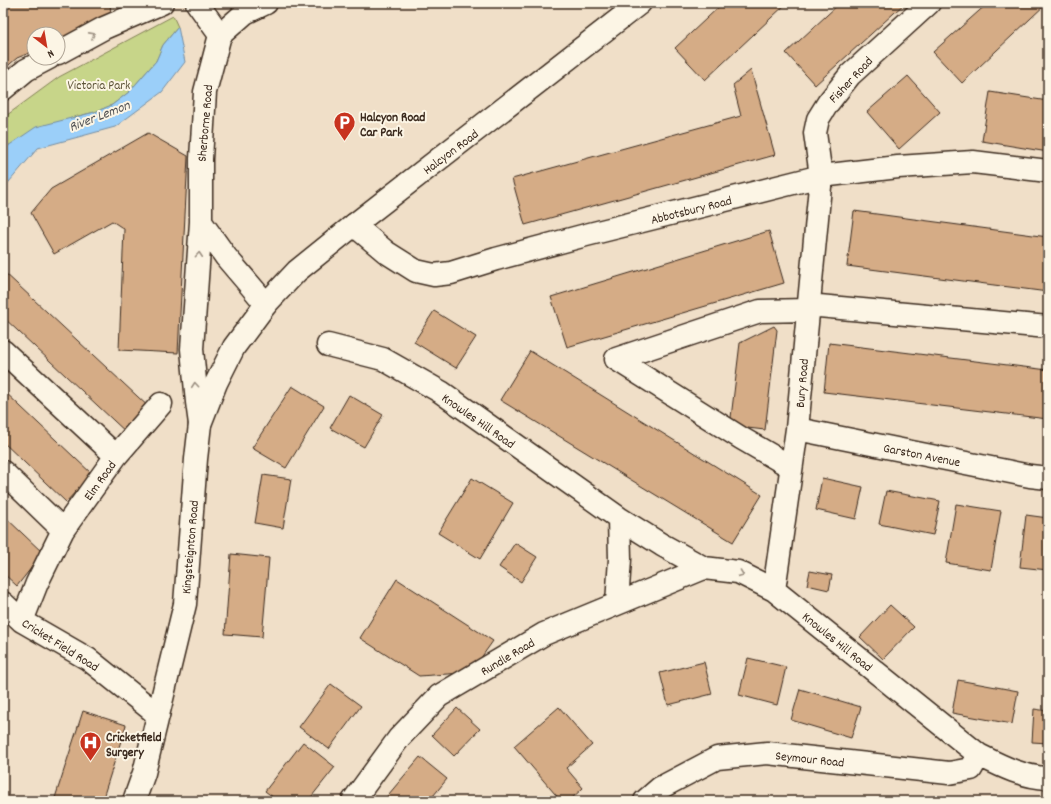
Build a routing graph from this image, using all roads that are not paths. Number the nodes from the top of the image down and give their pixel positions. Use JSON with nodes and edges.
{"nodes":[{"id":1,"x":162,"y":3,"type":"edge"},
{"id":2,"x":197,"y":3,"type":"edge"},
{"id":3,"x":266,"y":3,"type":"edge"},
{"id":4,"x":640,"y":3,"type":"edge"},
{"id":5,"x":929,"y":3,"type":"edge"},
{"id":6,"x":220,"y":35,"type":"junction"},
{"id":7,"x":66,"y":49,"type":"edge"},
{"id":8,"x":34,"y":66,"type":"edge"},
{"id":9,"x":3,"y":89,"type":"edge"},
{"id":10,"x":1048,"y":172,"type":"edge"},
{"id":11,"x":821,"y":176,"type":"junction"},
{"id":12,"x":201,"y":222,"type":"junction"},
{"id":13,"x":354,"y":225,"type":"junction"},
{"id":14,"x":266,"y":304,"type":"junction"},
{"id":15,"x":808,"y":308,"type":"junction"},
{"id":16,"x":1048,"y":327,"type":"edge"},
{"id":17,"x":328,"y":345,"type":"dead end"},
{"id":18,"x":3,"y":351,"type":"edge"},
{"id":19,"x":161,"y":404,"type":"dead end"},
{"id":20,"x":200,"y":424,"type":"junction"},
{"id":21,"x":797,"y":429,"type":"junction"},
{"id":22,"x":116,"y":456,"type":"junction"},
{"id":23,"x":792,"y":467,"type":"junction"},
{"id":24,"x":3,"y":472,"type":"edge"},
{"id":25,"x":1048,"y":478,"type":"edge"},
{"id":26,"x":619,"y":518,"type":"junction"},
{"id":27,"x":63,"y":530,"type":"junction"},
{"id":28,"x":704,"y":568,"type":"junction"},
{"id":29,"x":774,"y":590,"type":"junction"},
{"id":30,"x":3,"y":603,"type":"edge"},
{"id":31,"x":617,"y":603,"type":"junction"},
{"id":32,"x":22,"y":621,"type":"junction"},
{"id":33,"x":158,"y":715,"type":"junction"},
{"id":34,"x":979,"y":755,"type":"junction"},
{"id":35,"x":1048,"y":778,"type":"edge"},
{"id":36,"x":134,"y":801,"type":"edge"},
{"id":37,"x":353,"y":801,"type":"edge"},
{"id":38,"x":645,"y":801,"type":"edge"}],
"edges":[{"from":7,"to":1,"type":"street","one_way":true},
{"from":2,"to":6,"type":"street"},
{"from":3,"to":6,"type":"street"},
{"from":4,"to":13,"type":"street","name":"Halcyon Road"},
{"from":5,"to":11,"type":"street","name":"Fisher Road"},
{"from":6,"to":12,"type":"street","name":"Sherborne Road"},
{"from":8,"to":9,"type":"street"},
{"from":10,"to":11,"type":"street","name":"Abbotsbury Road"},
{"from":11,"to":13,"type":"street","name":"Abbotsbury Road"},
{"from":11,"to":15,"type":"street","name":"Bury Road"},
{"from":12,"to":14,"type":"street"},
{"from":20,"to":12,"type":"street","name":"Sherborne Road","one_way":true},
{"from":13,"to":14,"type":"street","name":"Halcyon Road"},
{"from":14,"to":20,"type":"street","name":"Kingsteignton Road"},
{"from":15,"to":16,"type":"street"},
{"from":15,"to":21,"type":"street","name":"Bury Road"},
{"from":15,"to":23,"type":"street"},
{"from":17,"to":26,"type":"street","name":"Knowles Hill Road"},
{"from":18,"to":22,"type":"street","name":"Elm Road"},
{"from":19,"to":22,"type":"street"},
{"from":20,"to":33,"type":"street","name":"Kingsteignton Road"},
{"from":21,"to":23,"type":"street","name":"Bury Road"},
{"from":21,"to":25,"type":"street","name":"Garston Avenue"},
{"from":22,"to":27,"type":"street","name":"Elm Road"},
{"from":23,"to":29,"type":"street","name":"Bury Road"},
{"from":24,"to":27,"type":"street"},
{"from":26,"to":28,"type":"street","name":"Knowles Hill Road"},
{"from":26,"to":31,"type":"street"},
{"from":27,"to":32,"type":"street","name":"Elm Road"},
{"from":28,"to":29,"type":"street","name":"Knowles Hill Road","one_way":true},
{"from":28,"to":31,"type":"street","name":"Rundle Road"},
{"from":29,"to":34,"type":"street","name":"Knowles Hill Road"},
{"from":30,"to":32,"type":"street","name":"Cricket Field Road"},
{"from":31,"to":37,"type":"street","name":"Rundle Road"},
{"from":32,"to":33,"type":"street","name":"Cricket Field Road"},
{"from":33,"to":36,"type":"street","name":"Kingsteignton Road"},
{"from":34,"to":35,"type":"street","name":"Knowles Hill Road"},
{"from":34,"to":38,"type":"street","name":"Seymour Road"}]}
